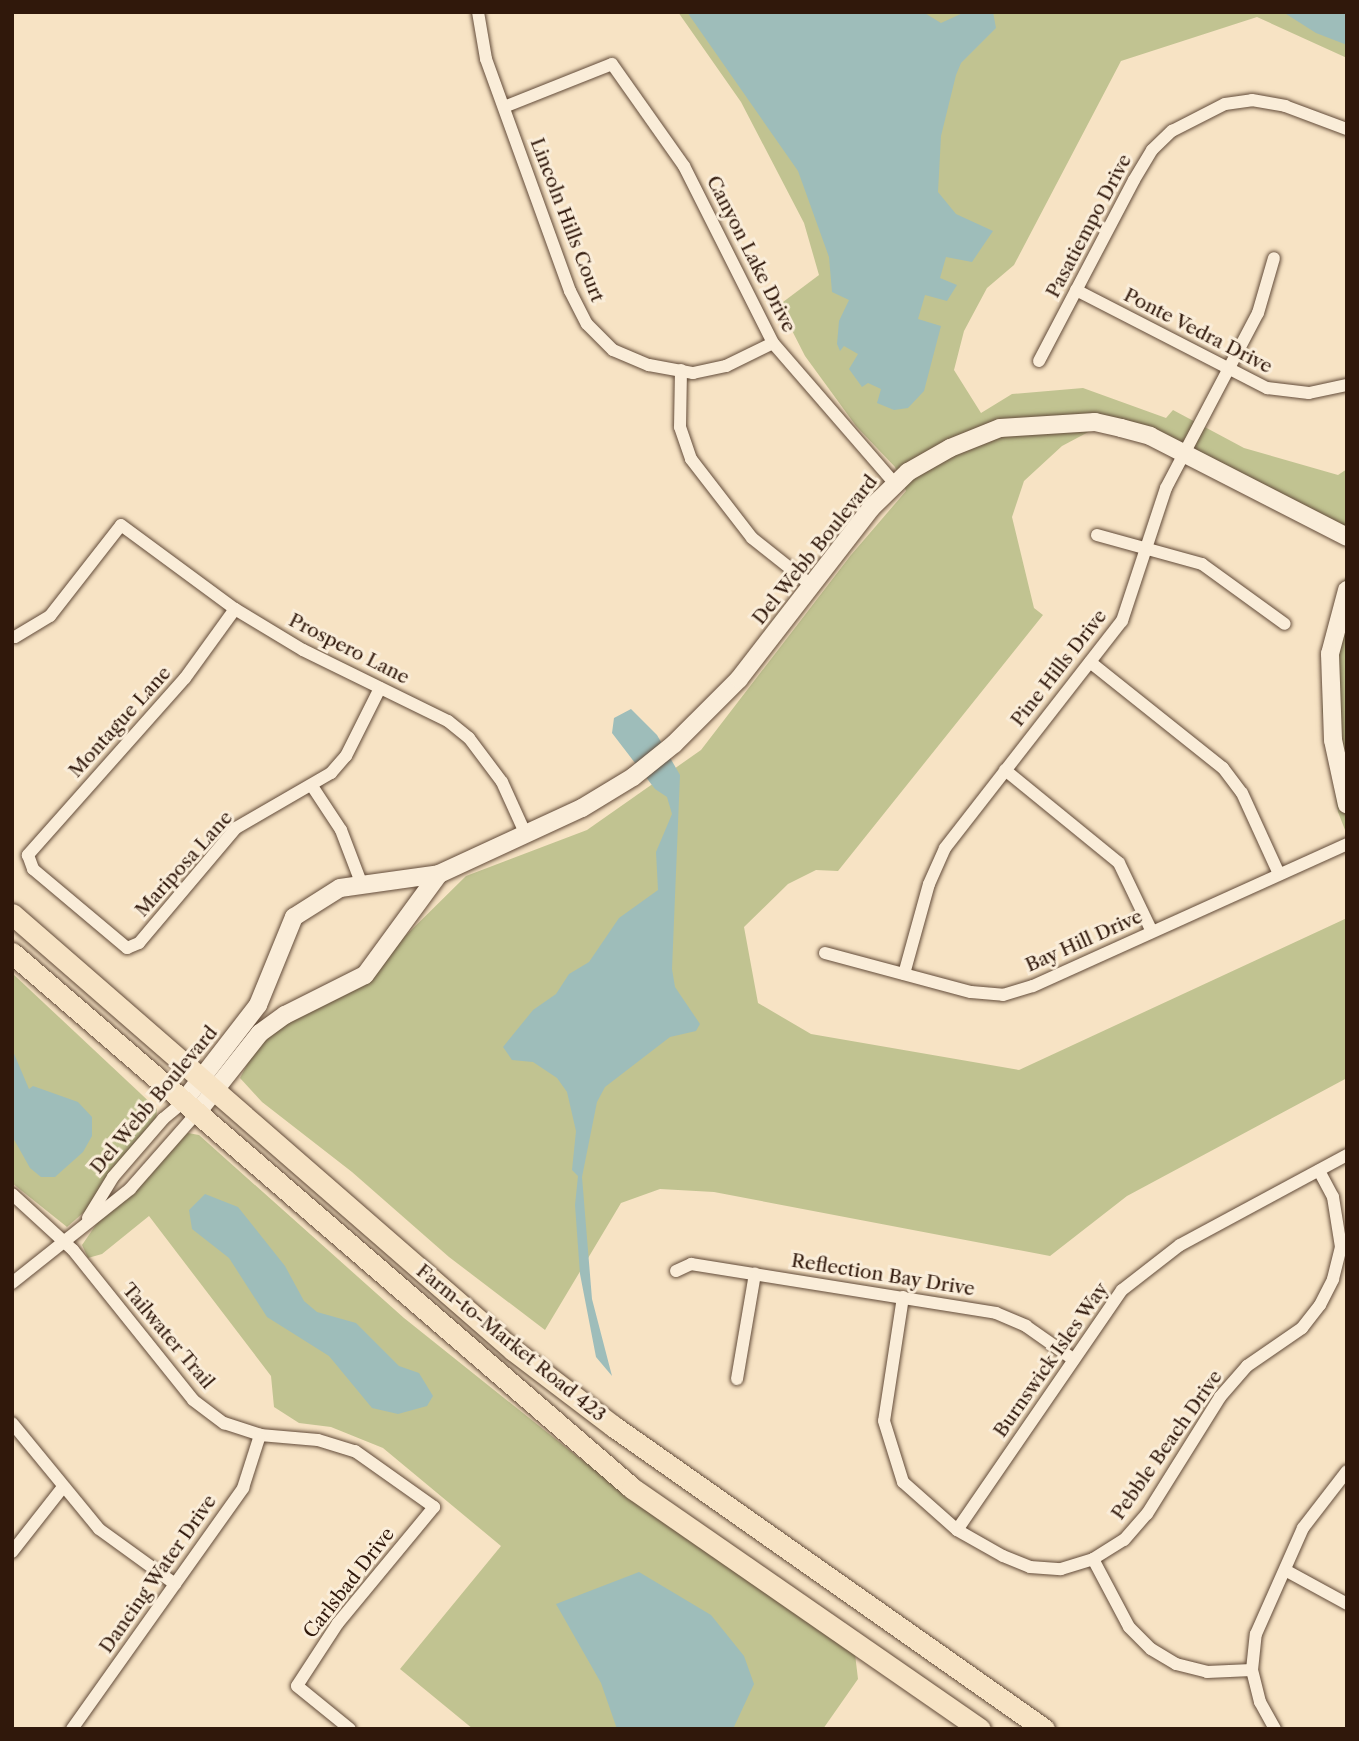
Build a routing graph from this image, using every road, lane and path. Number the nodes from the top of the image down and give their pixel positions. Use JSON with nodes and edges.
{"nodes":[{"id":1,"x":478,"y":12,"type":"edge"},
{"id":2,"x":504,"y":107,"type":"junction"},
{"id":3,"x":1347,"y":129,"type":"edge"},
{"id":4,"x":1275,"y":258,"type":"dead end"},
{"id":5,"x":1076,"y":290,"type":"junction"},
{"id":6,"x":773,"y":342,"type":"junction"},
{"id":7,"x":1039,"y":361,"type":"dead end"},
{"id":8,"x":681,"y":370,"type":"junction"},
{"id":9,"x":1228,"y":370,"type":"junction"},
{"id":10,"x":1347,"y":386,"type":"edge"},
{"id":11,"x":1184,"y":453,"type":"junction"},
{"id":12,"x":895,"y":484,"type":"junction"},
{"id":13,"x":1097,"y":535,"type":"dead end"},
{"id":14,"x":1347,"y":537,"type":"edge"},
{"id":15,"x":1147,"y":549,"type":"junction"},
{"id":16,"x":811,"y":585,"type":"junction"},
{"id":17,"x":1347,"y":590,"type":"edge"},
{"id":18,"x":235,"y":609,"type":"junction"},
{"id":19,"x":1285,"y":624,"type":"dead end"},
{"id":20,"x":15,"y":637,"type":"dead end"},
{"id":21,"x":1090,"y":662,"type":"junction"},
{"id":22,"x":380,"y":688,"type":"junction"},
{"id":23,"x":1004,"y":770,"type":"junction"},
{"id":24,"x":312,"y":786,"type":"junction"},
{"id":25,"x":1347,"y":805,"type":"edge"},
{"id":26,"x":526,"y":835,"type":"junction"},
{"id":27,"x":1347,"y":844,"type":"edge"},
{"id":28,"x":439,"y":874,"type":"junction"},
{"id":29,"x":1279,"y":874,"type":"junction"},
{"id":30,"x":362,"y":885,"type":"junction"},
{"id":31,"x":12,"y":915,"type":"edge"},
{"id":32,"x":1152,"y":932,"type":"junction"},
{"id":33,"x":127,"y":948,"type":"joint"},
{"id":34,"x":12,"y":953,"type":"edge"},
{"id":35,"x":825,"y":953,"type":"dead end"},
{"id":36,"x":904,"y":974,"type":"junction"},
{"id":37,"x":208,"y":1086,"type":"junction"},
{"id":38,"x":190,"y":1108,"type":"junction"},
{"id":39,"x":1347,"y":1155,"type":"edge"},
{"id":40,"x":1320,"y":1171,"type":"junction"},
{"id":41,"x":12,"y":1194,"type":"edge"},
{"id":42,"x":85,"y":1222,"type":"junction"},
{"id":43,"x":66,"y":1242,"type":"junction"},
{"id":44,"x":676,"y":1271,"type":"dead end"},
{"id":45,"x":755,"y":1274,"type":"junction"},
{"id":46,"x":12,"y":1283,"type":"edge"},
{"id":47,"x":903,"y":1297,"type":"junction"},
{"id":48,"x":1073,"y":1359,"type":"junction"},
{"id":49,"x":737,"y":1379,"type":"dead end"},
{"id":50,"x":12,"y":1423,"type":"edge"},
{"id":51,"x":260,"y":1435,"type":"junction"},
{"id":52,"x":1347,"y":1471,"type":"edge"},
{"id":53,"x":63,"y":1487,"type":"junction"},
{"id":54,"x":434,"y":1507,"type":"joint"},
{"id":55,"x":957,"y":1530,"type":"junction"},
{"id":56,"x":12,"y":1552,"type":"edge"},
{"id":57,"x":1093,"y":1559,"type":"junction"},
{"id":58,"x":1285,"y":1570,"type":"junction"},
{"id":59,"x":175,"y":1584,"type":"junction"},
{"id":60,"x":1347,"y":1604,"type":"edge"},
{"id":61,"x":898,"y":1627,"type":"junction"},
{"id":62,"x":876,"y":1658,"type":"junction"},
{"id":63,"x":1252,"y":1670,"type":"junction"},
{"id":64,"x":75,"y":1728,"type":"edge"},
{"id":65,"x":350,"y":1729,"type":"edge"},
{"id":66,"x":980,"y":1729,"type":"edge"},
{"id":67,"x":1044,"y":1729,"type":"edge"},
{"id":68,"x":1275,"y":1729,"type":"edge"}],
"edges":[{"from":1,"to":2,"type":"street","name":"Lincoln Hills Court"},
{"from":2,"to":6,"type":"street","name":"Canyon Lake Drive"},
{"from":2,"to":8,"type":"street","name":"Lincoln Hills Court"},
{"from":3,"to":5,"type":"street","name":"Pasatiempo Drive"},
{"from":4,"to":9,"type":"street","name":"Pine Hills Drive"},
{"from":5,"to":7,"type":"street","name":"Pasatiempo Drive"},
{"from":5,"to":9,"type":"street","name":"Ponte Vedra Drive"},
{"from":6,"to":8,"type":"street","name":"Lincoln Hills Court"},
{"from":6,"to":12,"type":"street","name":"Canyon Lake Drive"},
{"from":8,"to":16,"type":"street"},
{"from":9,"to":10,"type":"street","name":"Ponte Vedra Drive"},
{"from":9,"to":11,"type":"street","name":"Pine Hills Drive"},
{"from":11,"to":12,"type":"street","name":"Del Webb Boulevard"},
{"from":11,"to":14,"type":"street","name":"Del Webb Boulevard"},
{"from":11,"to":15,"type":"street","name":"Pine Hills Drive"},
{"from":12,"to":16,"type":"street","name":"Del Webb Boulevard"},
{"from":13,"to":15,"type":"street"},
{"from":15,"to":19,"type":"street"},
{"from":15,"to":21,"type":"street","name":"Pine Hills Drive"},
{"from":16,"to":26,"type":"street","name":"Del Webb Boulevard"},
{"from":17,"to":25,"type":"street"},
{"from":18,"to":20,"type":"street","name":"Prospero Lane"},
{"from":18,"to":22,"type":"street","name":"Prospero Lane"},
{"from":18,"to":33,"type":"street","name":"Montague Lane"},
{"from":21,"to":23,"type":"street","name":"Pine Hills Drive"},
{"from":21,"to":29,"type":"street"},
{"from":22,"to":24,"type":"street","name":"Mariposa Lane"},
{"from":22,"to":26,"type":"street","name":"Prospero Lane"},
{"from":23,"to":32,"type":"street"},
{"from":23,"to":36,"type":"street","name":"Pine Hills Drive"},
{"from":24,"to":30,"type":"street"},
{"from":24,"to":33,"type":"street","name":"Mariposa Lane"},
{"from":26,"to":28,"type":"street","name":"Del Webb Boulevard"},
{"from":27,"to":29,"type":"street","name":"Bay Hill Drive"},
{"from":28,"to":30,"type":"street","name":"Del Webb Boulevard"},
{"from":28,"to":37,"type":"street","name":"Del Webb Boulevard"},
{"from":29,"to":32,"type":"street","name":"Bay Hill Drive"},
{"from":30,"to":37,"type":"street","name":"Del Webb Boulevard"},
{"from":31,"to":37,"type":"main road","name":"Farm-to-Market Road 423"},
{"from":32,"to":36,"type":"street","name":"Bay Hill Drive"},
{"from":34,"to":38,"type":"main road","name":"Farm-to-Market Road 423"},
{"from":35,"to":36,"type":"street","name":"Bay Hill Drive"},
{"from":37,"to":38,"type":"street","name":"Del Webb Boulevard"},
{"from":37,"to":61,"type":"main road","name":"Farm-to-Market Road 423"},
{"from":38,"to":42,"type":"street","name":"Del Webb Boulevard"},
{"from":38,"to":42,"type":"street","name":"Del Webb Boulevard"},
{"from":38,"to":62,"type":"main road","name":"Farm-to-Market Road 423"},
{"from":39,"to":40,"type":"street","name":"Burnswick Isles Way"},
{"from":40,"to":48,"type":"street","name":"Burnswick Isles Way"},
{"from":40,"to":57,"type":"street","name":"Pebble Beach Drive"},
{"from":41,"to":43,"type":"street","name":"Tailwater Trail"},
{"from":42,"to":43,"type":"street","name":"Del Webb Boulevard"},
{"from":43,"to":46,"type":"street","name":"Del Webb Boulevard"},
{"from":43,"to":51,"type":"street","name":"Tailwater Trail"},
{"from":44,"to":45,"type":"street","name":"Reflection Bay Drive"},
{"from":45,"to":47,"type":"street","name":"Reflection Bay Drive"},
{"from":45,"to":49,"type":"street"},
{"from":47,"to":48,"type":"street","name":"Reflection Bay Drive"},
{"from":47,"to":55,"type":"street","name":"Pebble Beach Drive"},
{"from":48,"to":55,"type":"street","name":"Burnswick Isles Way"},
{"from":50,"to":53,"type":"street"},
{"from":51,"to":54,"type":"street","name":"Tailwater Trail"},
{"from":51,"to":59,"type":"street","name":"Dancing Water Drive"},
{"from":52,"to":58,"type":"street"},
{"from":53,"to":56,"type":"street"},
{"from":53,"to":59,"type":"street"},
{"from":54,"to":65,"type":"street","name":"Carlsbad Drive"},
{"from":55,"to":57,"type":"street","name":"Pebble Beach Drive"},
{"from":57,"to":63,"type":"street"},
{"from":58,"to":60,"type":"street"},
{"from":58,"to":63,"type":"street"},
{"from":59,"to":64,"type":"street","name":"Dancing Water Drive"},
{"from":61,"to":62,"type":"main road"},
{"from":61,"to":67,"type":"main road","name":"Farm-to-Market Road 423"},
{"from":62,"to":66,"type":"main road","name":"Farm-to-Market Road 423"},
{"from":63,"to":68,"type":"street"}]}
